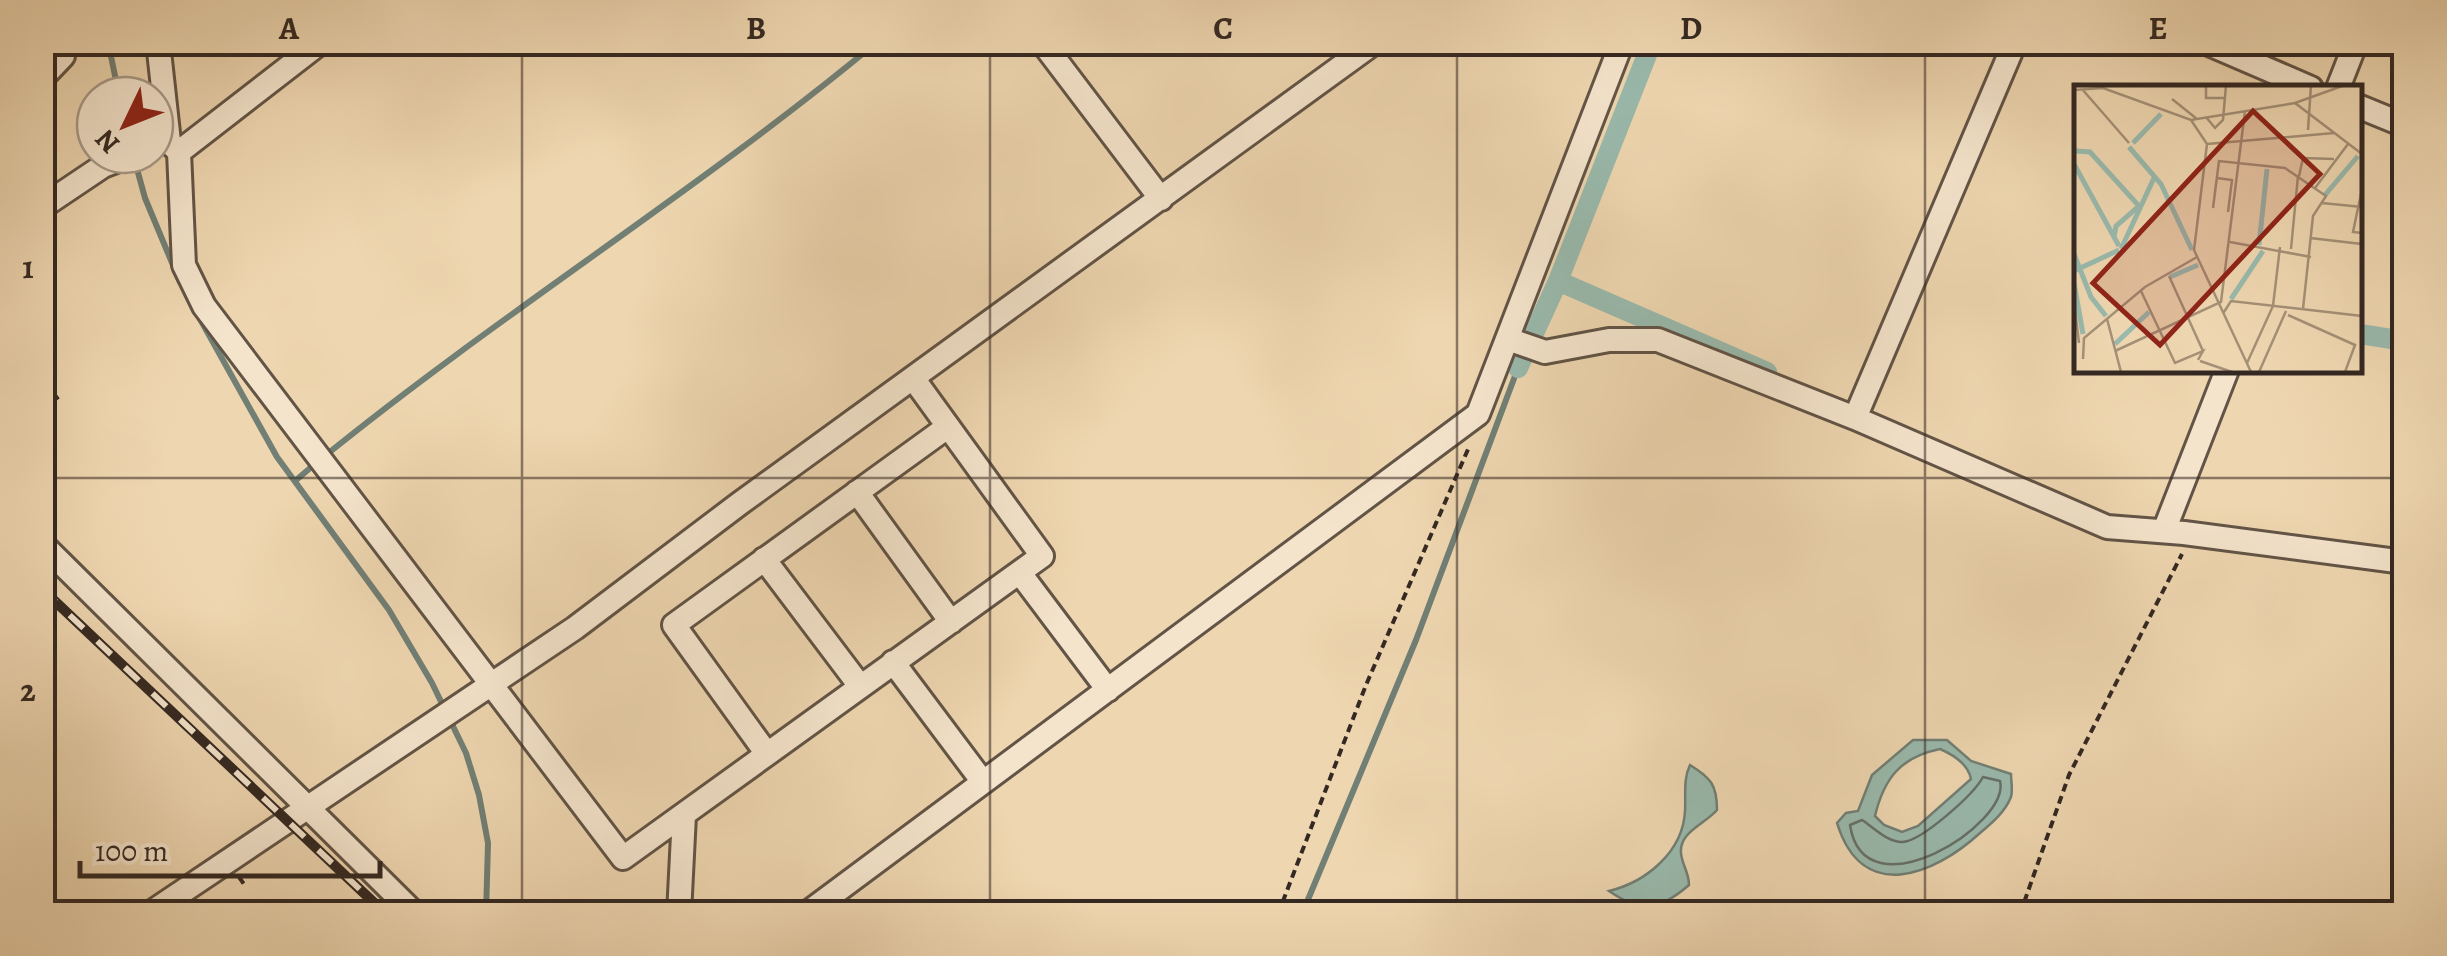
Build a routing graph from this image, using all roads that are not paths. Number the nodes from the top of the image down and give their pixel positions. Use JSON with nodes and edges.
{"nodes":[{"id":1,"x":158,"y":42,"type":"edge"},
{"id":2,"x":320,"y":42,"type":"edge"},
{"id":3,"x":1042,"y":42,"type":"edge"},
{"id":4,"x":1375,"y":42,"type":"edge"},
{"id":5,"x":1622,"y":42,"type":"edge"},
{"id":6,"x":2015,"y":42,"type":"edge"},
{"id":7,"x":2204,"y":42,"type":"edge"},
{"id":8,"x":2356,"y":42,"type":"edge"},
{"id":9,"x":63,"y":56,"type":"dead end"},
{"id":10,"x":161,"y":75,"type":"edge"},
{"id":11,"x":42,"y":78,"type":"edge"},
{"id":12,"x":2304,"y":85,"type":"edge"},
{"id":13,"x":2339,"y":85,"type":"edge"},
{"id":14,"x":2362,"y":108,"type":"edge"},
{"id":15,"x":2404,"y":126,"type":"edge"},
{"id":16,"x":175,"y":142,"type":"edge"},
{"id":17,"x":90,"y":175,"type":"edge"},
{"id":18,"x":172,"y":175,"type":"edge"},
{"id":19,"x":1161,"y":199,"type":"junction"},
{"id":20,"x":42,"y":207,"type":"edge"},
{"id":21,"x":1508,"y":339,"type":"junction"},
{"id":22,"x":2226,"y":372,"type":"edge"},
{"id":23,"x":912,"y":378,"type":"junction"},
{"id":24,"x":1855,"y":418,"type":"junction"},
{"id":25,"x":946,"y":428,"type":"junction"},
{"id":26,"x":857,"y":492,"type":"junction"},
{"id":27,"x":2174,"y":532,"type":"junction"},
{"id":28,"x":42,"y":544,"type":"edge"},
{"id":29,"x":764,"y":559,"type":"junction"},
{"id":30,"x":2404,"y":562,"type":"edge"},
{"id":31,"x":1020,"y":573,"type":"junction"},
{"id":32,"x":950,"y":622,"type":"junction"},
{"id":33,"x":893,"y":662,"type":"junction"},
{"id":34,"x":491,"y":686,"type":"junction"},
{"id":35,"x":860,"y":686,"type":"junction"},
{"id":36,"x":1108,"y":690,"type":"junction"},
{"id":37,"x":767,"y":754,"type":"junction"},
{"id":38,"x":983,"y":782,"type":"junction"},
{"id":39,"x":308,"y":806,"type":"junction"},
{"id":40,"x":684,"y":815,"type":"junction"},
{"id":41,"x":149,"y":914,"type":"edge"},
{"id":42,"x":415,"y":914,"type":"edge"},
{"id":43,"x":679,"y":914,"type":"edge"},
{"id":44,"x":806,"y":914,"type":"edge"}],
"edges":[{"from":1,"to":10,"type":"street"},
{"from":2,"to":16,"type":"street"},
{"from":3,"to":19,"type":"street"},
{"from":4,"to":19,"type":"street"},
{"from":5,"to":21,"type":"street"},
{"from":6,"to":24,"type":"street"},
{"from":7,"to":12,"type":"street"},
{"from":8,"to":13,"type":"street"},
{"from":9,"to":11,"type":"street"},
{"from":14,"to":15,"type":"street"},
{"from":17,"to":20,"type":"street"},
{"from":18,"to":34,"type":"street"},
{"from":19,"to":23,"type":"street"},
{"from":21,"to":24,"type":"street"},
{"from":21,"to":36,"type":"street"},
{"from":22,"to":27,"type":"street"},
{"from":23,"to":25,"type":"street"},
{"from":23,"to":34,"type":"street"},
{"from":24,"to":27,"type":"street"},
{"from":25,"to":26,"type":"street"},
{"from":25,"to":31,"type":"street"},
{"from":26,"to":29,"type":"street"},
{"from":26,"to":32,"type":"street"},
{"from":27,"to":30,"type":"street"},
{"from":28,"to":39,"type":"street"},
{"from":29,"to":35,"type":"street"},
{"from":29,"to":37,"type":"street"},
{"from":31,"to":32,"type":"street"},
{"from":31,"to":36,"type":"street"},
{"from":32,"to":33,"type":"street"},
{"from":33,"to":35,"type":"street"},
{"from":33,"to":38,"type":"street"},
{"from":34,"to":39,"type":"street"},
{"from":34,"to":40,"type":"street"},
{"from":35,"to":37,"type":"street"},
{"from":36,"to":38,"type":"street"},
{"from":37,"to":40,"type":"street"},
{"from":38,"to":44,"type":"street"},
{"from":39,"to":41,"type":"street"},
{"from":39,"to":42,"type":"street"},
{"from":40,"to":43,"type":"street"}]}
